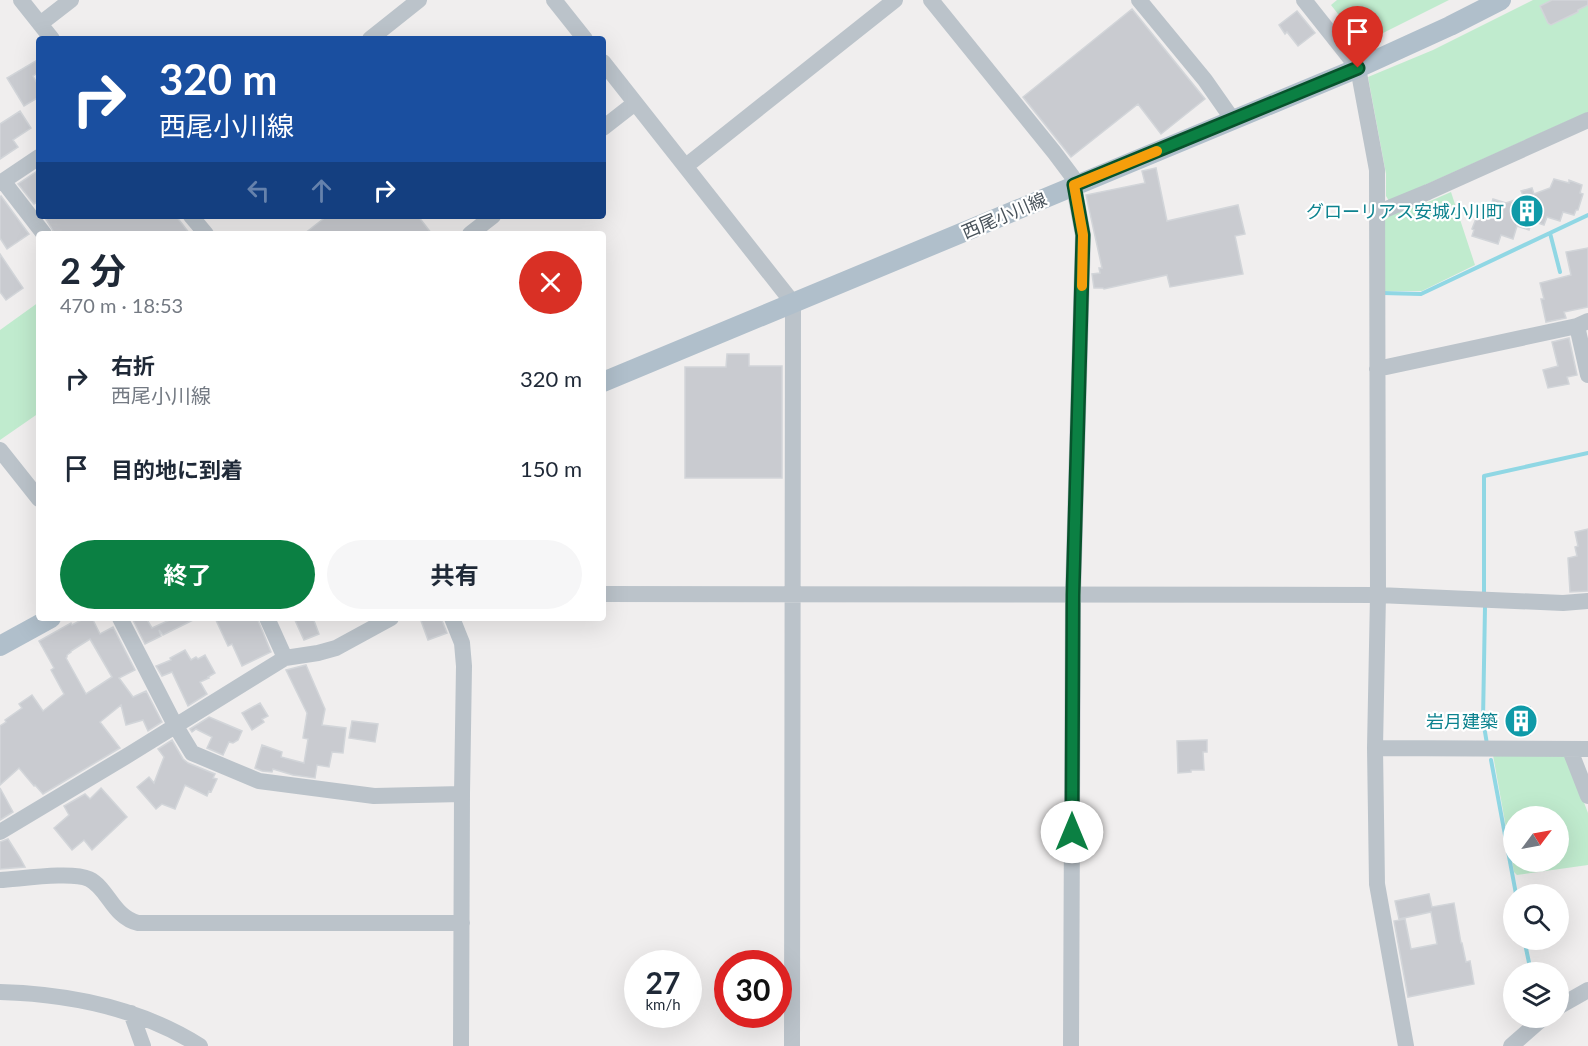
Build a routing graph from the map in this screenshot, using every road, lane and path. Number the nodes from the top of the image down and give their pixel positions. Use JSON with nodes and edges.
{"nodes":[{"id":1,"x":21,"y":0,"type":"edge"},
{"id":2,"x":71,"y":0,"type":"edge"},
{"id":3,"x":419,"y":0,"type":"edge"},
{"id":4,"x":554,"y":0,"type":"edge"},
{"id":5,"x":895,"y":0,"type":"edge"},
{"id":6,"x":931,"y":0,"type":"edge"},
{"id":7,"x":1139,"y":0,"type":"edge"},
{"id":8,"x":1304,"y":0,"type":"edge"},
{"id":9,"x":1501,"y":0,"type":"edge"},
{"id":10,"x":40,"y":24,"type":"junction"},
{"id":11,"x":50,"y":36,"type":"edge"},
{"id":12,"x":373,"y":36,"type":"edge"},
{"id":13,"x":583,"y":36,"type":"edge"},
{"id":14,"x":606,"y":66,"type":"edge"},
{"id":15,"x":1358,"y":68,"type":"junction"},
{"id":16,"x":635,"y":103,"type":"junction"},
{"id":17,"x":1233,"y":120,"type":"junction"},
{"id":18,"x":1588,"y":120,"type":"edge"},
{"id":19,"x":606,"y":126,"type":"edge"},
{"id":20,"x":36,"y":159,"type":"edge"},
{"id":21,"x":686,"y":166,"type":"junction"},
{"id":22,"x":2,"y":182,"type":"edge"},
{"id":23,"x":1074,"y":185,"type":"junction"},
{"id":24,"x":1377,"y":213,"type":"junction"},
{"id":25,"x":194,"y":219,"type":"edge"},
{"id":26,"x":489,"y":219,"type":"edge"},
{"id":27,"x":42,"y":231,"type":"edge"},
{"id":28,"x":204,"y":231,"type":"edge"},
{"id":29,"x":474,"y":231,"type":"edge"},
{"id":30,"x":793,"y":303,"type":"junction"},
{"id":31,"x":1582,"y":324,"type":"edge"},
{"id":32,"x":1377,"y":369,"type":"junction"},
{"id":33,"x":1588,"y":375,"type":"edge"},
{"id":34,"x":606,"y":381,"type":"edge"},
{"id":35,"x":0,"y":450,"type":"edge"},
{"id":36,"x":36,"y":495,"type":"edge"},
{"id":37,"x":793,"y":593,"type":"junction"},
{"id":38,"x":606,"y":594,"type":"edge"},
{"id":39,"x":1073,"y":595,"type":"junction"},
{"id":40,"x":1378,"y":595,"type":"junction"},
{"id":41,"x":1588,"y":601,"type":"edge"},
{"id":42,"x":46,"y":621,"type":"edge"},
{"id":43,"x":122,"y":621,"type":"edge"},
{"id":44,"x":268,"y":621,"type":"edge"},
{"id":45,"x":386,"y":621,"type":"edge"},
{"id":46,"x":453,"y":621,"type":"edge"},
{"id":47,"x":0,"y":646,"type":"edge"},
{"id":48,"x":285,"y":658,"type":"junction"},
{"id":49,"x":175,"y":725,"type":"junction"},
{"id":50,"x":1375,"y":748,"type":"junction"},
{"id":51,"x":1570,"y":750,"type":"junction"},
{"id":52,"x":1588,"y":750,"type":"edge"},
{"id":53,"x":462,"y":794,"type":"junction"},
{"id":54,"x":1588,"y":796,"type":"edge"},
{"id":55,"x":0,"y":832,"type":"edge"},
{"id":56,"x":0,"y":880,"type":"edge"},
{"id":57,"x":462,"y":923,"type":"junction"},
{"id":58,"x":1588,"y":990,"type":"edge"},
{"id":59,"x":0,"y":992,"type":"edge"},
{"id":60,"x":1569,"y":1001,"type":"edge"},
{"id":61,"x":131,"y":1013,"type":"junction"},
{"id":62,"x":1531,"y":1028,"type":"edge"},
{"id":63,"x":143,"y":1046,"type":"edge"},
{"id":64,"x":200,"y":1046,"type":"edge"},
{"id":65,"x":461,"y":1046,"type":"edge"},
{"id":66,"x":792,"y":1046,"type":"edge"},
{"id":67,"x":1071,"y":1046,"type":"edge"},
{"id":68,"x":1406,"y":1046,"type":"edge"},
{"id":69,"x":1511,"y":1046,"type":"edge"}],
"edges":[{"from":1,"to":10,"type":"street"},
{"from":2,"to":10,"type":"street"},
{"from":3,"to":12,"type":"street"},
{"from":4,"to":13,"type":"street"},
{"from":5,"to":21,"type":"street"},
{"from":6,"to":23,"type":"street"},
{"from":7,"to":17,"type":"street"},
{"from":8,"to":15,"type":"street"},
{"from":9,"to":15,"type":"main road","name":"西尾小川線"},
{"from":10,"to":11,"type":"street"},
{"from":14,"to":16,"type":"street"},
{"from":15,"to":17,"type":"main road","name":"西尾小川線"},
{"from":15,"to":24,"type":"street"},
{"from":16,"to":19,"type":"street"},
{"from":16,"to":21,"type":"street"},
{"from":17,"to":23,"type":"main road","name":"西尾小川線"},
{"from":18,"to":24,"type":"street"},
{"from":20,"to":22,"type":"street"},
{"from":21,"to":30,"type":"street"},
{"from":22,"to":27,"type":"street"},
{"from":23,"to":30,"type":"main road","name":"西尾小川線"},
{"from":23,"to":39,"type":"street"},
{"from":24,"to":32,"type":"street"},
{"from":25,"to":28,"type":"street"},
{"from":26,"to":29,"type":"street"},
{"from":30,"to":34,"type":"main road","name":"西尾小川線"},
{"from":30,"to":37,"type":"street"},
{"from":31,"to":32,"type":"street"},
{"from":31,"to":33,"type":"street"},
{"from":32,"to":40,"type":"street"},
{"from":35,"to":36,"type":"street"},
{"from":37,"to":38,"type":"street"},
{"from":37,"to":39,"type":"street"},
{"from":37,"to":66,"type":"street"},
{"from":39,"to":40,"type":"street"},
{"from":39,"to":67,"type":"street"},
{"from":40,"to":41,"type":"street"},
{"from":40,"to":50,"type":"street"},
{"from":42,"to":47,"type":"main road"},
{"from":43,"to":49,"type":"street"},
{"from":44,"to":48,"type":"street"},
{"from":45,"to":48,"type":"street"},
{"from":46,"to":53,"type":"street"},
{"from":48,"to":49,"type":"street"},
{"from":49,"to":53,"type":"street"},
{"from":49,"to":55,"type":"street"},
{"from":50,"to":51,"type":"street"},
{"from":50,"to":68,"type":"street"},
{"from":51,"to":52,"type":"street"},
{"from":51,"to":54,"type":"street"},
{"from":53,"to":57,"type":"street"},
{"from":56,"to":57,"type":"street"},
{"from":57,"to":65,"type":"street"},
{"from":58,"to":60,"type":"street"},
{"from":59,"to":61,"type":"street"},
{"from":61,"to":63,"type":"street"},
{"from":61,"to":64,"type":"street"},
{"from":62,"to":69,"type":"street"}]}
